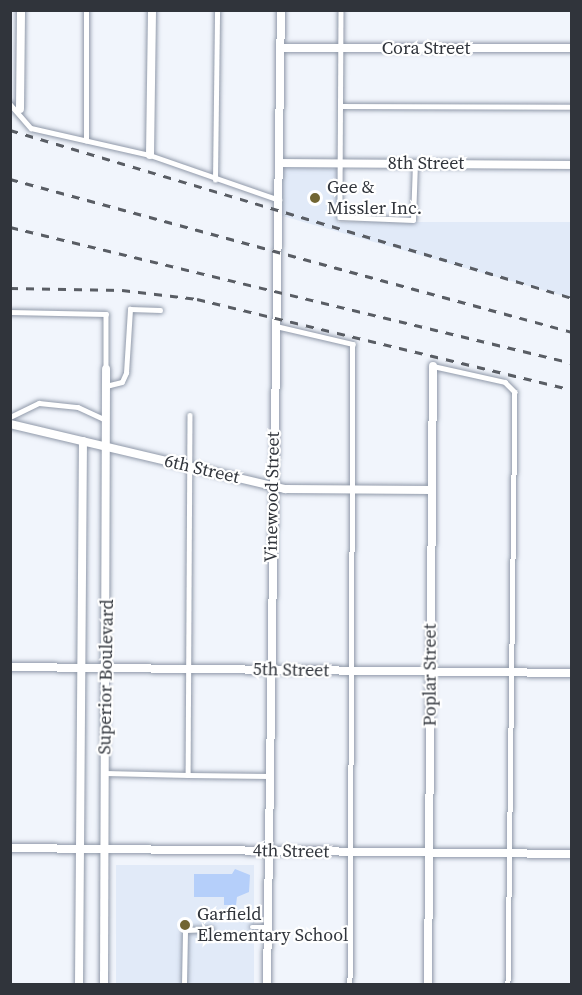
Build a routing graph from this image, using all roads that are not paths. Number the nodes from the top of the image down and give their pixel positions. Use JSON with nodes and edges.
{"nodes":[{"id":1,"x":21,"y":10,"type":"edge"},
{"id":2,"x":86,"y":10,"type":"edge"},
{"id":3,"x":152,"y":10,"type":"edge"},
{"id":4,"x":217,"y":10,"type":"edge"},
{"id":5,"x":281,"y":10,"type":"edge"},
{"id":6,"x":341,"y":10,"type":"edge"},
{"id":7,"x":281,"y":48,"type":"junction"},
{"id":8,"x":341,"y":48,"type":"junction"},
{"id":9,"x":572,"y":48,"type":"edge"},
{"id":10,"x":10,"y":104,"type":"edge"},
{"id":11,"x":340,"y":106,"type":"junction"},
{"id":12,"x":572,"y":107,"type":"edge"},
{"id":13,"x":20,"y":109,"type":"junction"},
{"id":14,"x":86,"y":141,"type":"junction"},
{"id":15,"x":150,"y":155,"type":"junction"},
{"id":16,"x":280,"y":163,"type":"junction"},
{"id":17,"x":338,"y":163,"type":"junction"},
{"id":18,"x":415,"y":163,"type":"junction"},
{"id":19,"x":572,"y":165,"type":"edge"},
{"id":20,"x":215,"y":180,"type":"junction"},
{"id":21,"x":279,"y":200,"type":"junction"},
{"id":22,"x":160,"y":310,"type":"dead end"},
{"id":23,"x":10,"y":312,"type":"edge"},
{"id":24,"x":274,"y":326,"type":"junction"},
{"id":25,"x":433,"y":366,"type":"joint"},
{"id":26,"x":106,"y":369,"type":"joint"},
{"id":27,"x":106,"y":386,"type":"junction"},
{"id":28,"x":190,"y":415,"type":"dead end"},
{"id":29,"x":10,"y":417,"type":"edge"},
{"id":30,"x":106,"y":420,"type":"junction"},
{"id":31,"x":10,"y":424,"type":"edge"},
{"id":32,"x":83,"y":441,"type":"junction"},
{"id":33,"x":108,"y":447,"type":"junction"},
{"id":34,"x":189,"y":466,"type":"junction"},
{"id":35,"x":272,"y":486,"type":"junction"},
{"id":36,"x":353,"y":489,"type":"junction"},
{"id":37,"x":432,"y":490,"type":"junction"},
{"id":38,"x":10,"y":667,"type":"edge"},
{"id":39,"x":81,"y":667,"type":"junction"},
{"id":40,"x":106,"y":668,"type":"junction"},
{"id":41,"x":189,"y":669,"type":"junction"},
{"id":42,"x":270,"y":669,"type":"junction"},
{"id":43,"x":352,"y":670,"type":"junction"},
{"id":44,"x":430,"y":671,"type":"junction"},
{"id":45,"x":511,"y":672,"type":"junction"},
{"id":46,"x":572,"y":673,"type":"edge"},
{"id":47,"x":105,"y":773,"type":"junction"},
{"id":48,"x":188,"y":775,"type":"junction"},
{"id":49,"x":269,"y":776,"type":"junction"},
{"id":50,"x":10,"y":848,"type":"edge"},
{"id":51,"x":80,"y":849,"type":"junction"},
{"id":52,"x":105,"y":849,"type":"junction"},
{"id":53,"x":269,"y":851,"type":"junction"},
{"id":54,"x":350,"y":852,"type":"junction"},
{"id":55,"x":429,"y":852,"type":"junction"},
{"id":56,"x":510,"y":853,"type":"junction"},
{"id":57,"x":572,"y":854,"type":"edge"},
{"id":58,"x":252,"y":927,"type":"dead end"},
{"id":59,"x":268,"y":927,"type":"junction"},
{"id":60,"x":211,"y":929,"type":"dead end"},
{"id":61,"x":79,"y":984,"type":"edge"},
{"id":62,"x":104,"y":984,"type":"edge"},
{"id":63,"x":184,"y":984,"type":"edge"},
{"id":64,"x":267,"y":984,"type":"edge"},
{"id":65,"x":350,"y":984,"type":"edge"},
{"id":66,"x":428,"y":984,"type":"edge"},
{"id":67,"x":508,"y":984,"type":"edge"}],
"edges":[{"from":1,"to":13,"type":"street"},
{"from":2,"to":14,"type":"lane"},
{"from":3,"to":15,"type":"street"},
{"from":4,"to":20,"type":"lane"},
{"from":5,"to":7,"type":"street","name":"Vinewood Street"},
{"from":6,"to":8,"type":"lane"},
{"from":7,"to":8,"type":"street","name":"Cora Street"},
{"from":7,"to":16,"type":"street","name":"Vinewood Street"},
{"from":8,"to":9,"type":"street","name":"Cora Street"},
{"from":8,"to":11,"type":"lane"},
{"from":10,"to":13,"type":"lane"},
{"from":11,"to":12,"type":"lane"},
{"from":11,"to":17,"type":"lane"},
{"from":13,"to":14,"type":"lane"},
{"from":14,"to":15,"type":"lane"},
{"from":15,"to":20,"type":"lane"},
{"from":16,"to":17,"type":"street","name":"8th Street"},
{"from":16,"to":21,"type":"street","name":"Vinewood Street"},
{"from":17,"to":18,"type":"street","name":"8th Street"},
{"from":17,"to":18,"type":"lane"},
{"from":18,"to":19,"type":"street","name":"8th Street"},
{"from":20,"to":21,"type":"lane"},
{"from":21,"to":24,"type":"street","name":"Vinewood Street"},
{"from":22,"to":27,"type":"lane"},
{"from":23,"to":26,"type":"lane"},
{"from":24,"to":35,"type":"street","name":"Vinewood Street"},
{"from":24,"to":36,"type":"lane"},
{"from":25,"to":37,"type":"street","name":"Poplar Street"},
{"from":25,"to":45,"type":"lane"},
{"from":26,"to":27,"type":"street","name":"Superior Boulevard"},
{"from":27,"to":30,"type":"street","name":"Superior Boulevard"},
{"from":28,"to":34,"type":"lane"},
{"from":29,"to":30,"type":"lane"},
{"from":30,"to":33,"type":"street","name":"Superior Boulevard"},
{"from":31,"to":32,"type":"street","name":"6th Street"},
{"from":32,"to":33,"type":"street","name":"6th Street"},
{"from":32,"to":39,"type":"street","name":"Superior Boulevard"},
{"from":33,"to":34,"type":"street","name":"6th Street"},
{"from":33,"to":40,"type":"street","name":"Superior Boulevard"},
{"from":34,"to":35,"type":"street","name":"6th Street"},
{"from":34,"to":41,"type":"lane"},
{"from":35,"to":36,"type":"street","name":"6th Street"},
{"from":35,"to":42,"type":"street","name":"Vinewood Street"},
{"from":36,"to":37,"type":"street","name":"6th Street"},
{"from":36,"to":43,"type":"lane"},
{"from":37,"to":44,"type":"street","name":"Poplar Street"},
{"from":38,"to":39,"type":"street","name":"5th Street"},
{"from":39,"to":40,"type":"street","name":"5th Street"},
{"from":39,"to":51,"type":"street","name":"Superior Boulevard"},
{"from":40,"to":41,"type":"street","name":"5th Street"},
{"from":40,"to":47,"type":"street","name":"Superior Boulevard"},
{"from":41,"to":42,"type":"street","name":"5th Street"},
{"from":41,"to":48,"type":"lane"},
{"from":42,"to":43,"type":"street","name":"5th Street"},
{"from":42,"to":49,"type":"street","name":"Vinewood Street"},
{"from":43,"to":44,"type":"street","name":"5th Street"},
{"from":43,"to":54,"type":"lane"},
{"from":44,"to":45,"type":"street","name":"5th Street"},
{"from":44,"to":55,"type":"street","name":"Poplar Street"},
{"from":45,"to":46,"type":"street","name":"5th Street"},
{"from":45,"to":56,"type":"lane"},
{"from":47,"to":48,"type":"lane"},
{"from":47,"to":52,"type":"street","name":"Superior Boulevard"},
{"from":48,"to":49,"type":"lane"},
{"from":49,"to":53,"type":"street","name":"Vinewood Street"},
{"from":50,"to":51,"type":"street","name":"4th Street"},
{"from":51,"to":52,"type":"street","name":"4th Street"},
{"from":51,"to":61,"type":"street","name":"Superior Boulevard"},
{"from":52,"to":53,"type":"street","name":"4th Street"},
{"from":52,"to":62,"type":"street","name":"Superior Boulevard"},
{"from":53,"to":54,"type":"street","name":"4th Street"},
{"from":53,"to":59,"type":"street","name":"Vinewood Street"},
{"from":54,"to":55,"type":"street","name":"4th Street"},
{"from":54,"to":65,"type":"lane"},
{"from":55,"to":56,"type":"street","name":"4th Street"},
{"from":55,"to":66,"type":"street","name":"Poplar Street"},
{"from":56,"to":57,"type":"street","name":"4th Street"},
{"from":56,"to":67,"type":"lane"},
{"from":58,"to":59,"type":"lane"},
{"from":59,"to":64,"type":"street","name":"Vinewood Street"},
{"from":60,"to":63,"type":"lane"}]}
